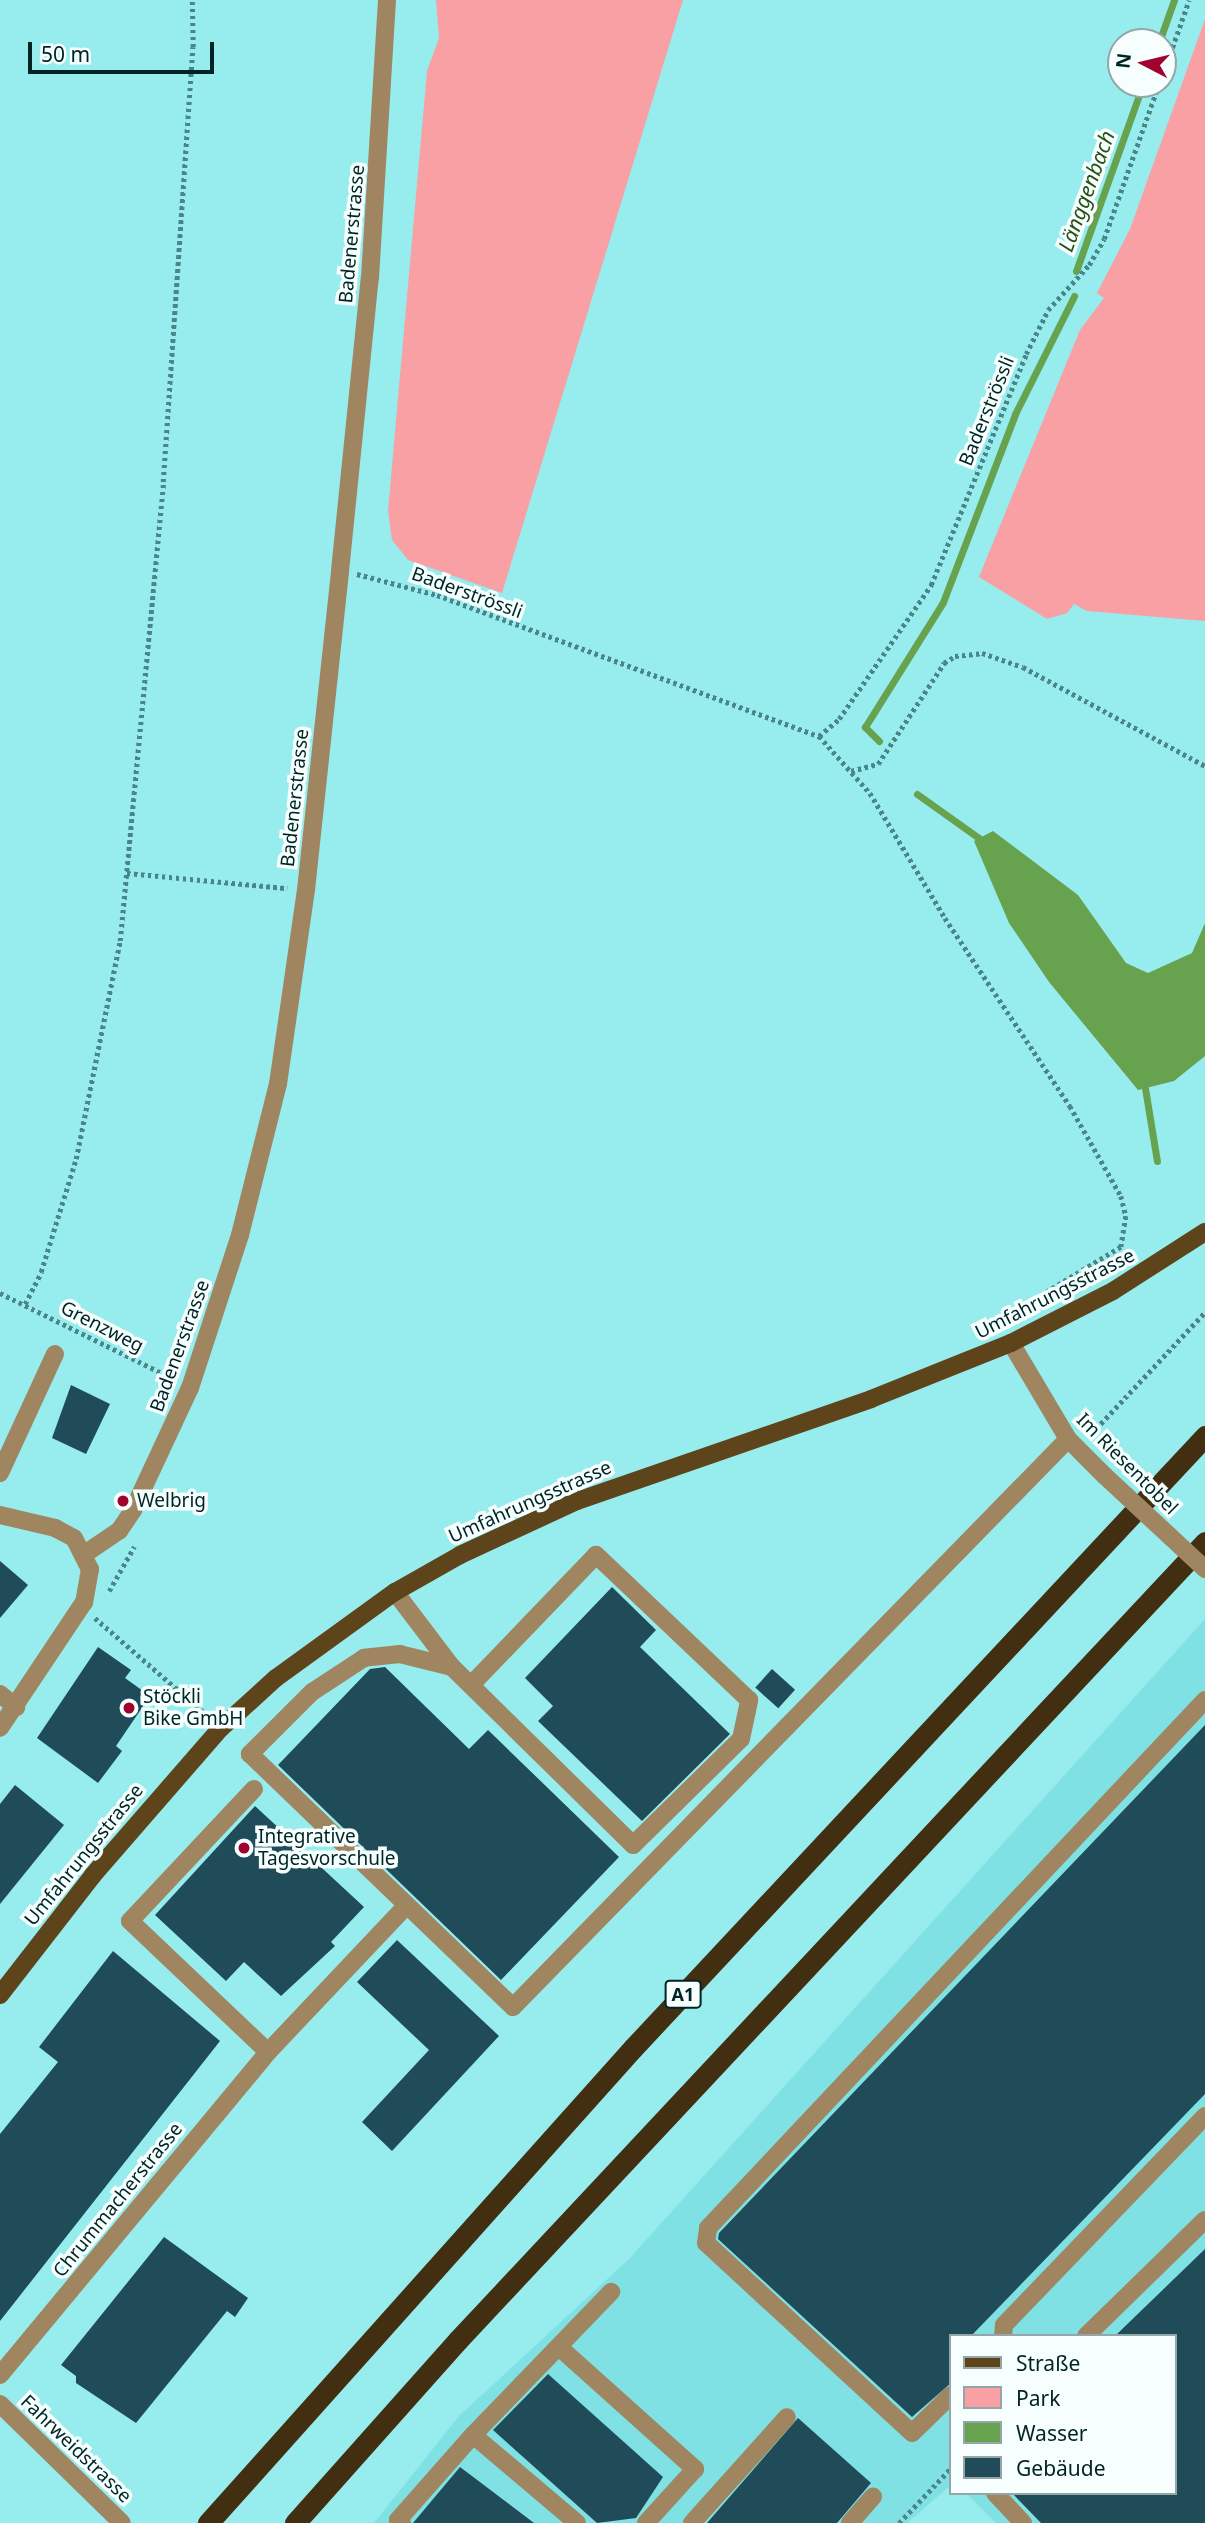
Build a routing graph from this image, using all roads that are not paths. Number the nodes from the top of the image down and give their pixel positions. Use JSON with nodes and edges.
{"nodes":[{"id":1,"x":387,"y":0,"type":"edge"},
{"id":2,"x":1205,"y":1232,"type":"edge"},
{"id":3,"x":1011,"y":1343,"type":"junction"},
{"id":4,"x":55,"y":1354,"type":"dead end"},
{"id":5,"x":1205,"y":1436,"type":"edge"},
{"id":6,"x":1073,"y":1444,"type":"junction"},
{"id":7,"x":0,"y":1474,"type":"edge"},
{"id":8,"x":0,"y":1515,"type":"edge"},
{"id":9,"x":1205,"y":1542,"type":"edge"},
{"id":10,"x":86,"y":1553,"type":"junction"},
{"id":11,"x":1205,"y":1569,"type":"edge"},
{"id":12,"x":395,"y":1592,"type":"junction"},
{"id":13,"x":453,"y":1667,"type":"junction"},
{"id":14,"x":471,"y":1685,"type":"junction"},
{"id":15,"x":0,"y":1694,"type":"edge"},
{"id":16,"x":1205,"y":1700,"type":"edge"},
{"id":17,"x":16,"y":1707,"type":"junction"},
{"id":18,"x":0,"y":1727,"type":"edge"},
{"id":19,"x":254,"y":1789,"type":"dead end"},
{"id":20,"x":407,"y":1905,"type":"junction"},
{"id":21,"x":0,"y":1995,"type":"edge"},
{"id":22,"x":268,"y":2052,"type":"junction"},
{"id":23,"x":1205,"y":2116,"type":"edge"},
{"id":24,"x":1205,"y":2220,"type":"edge"},
{"id":25,"x":611,"y":2292,"type":"dead end"},
{"id":26,"x":1003,"y":2334,"type":"edge"},
{"id":27,"x":1088,"y":2334,"type":"edge"},
{"id":28,"x":559,"y":2347,"type":"junction"},
{"id":29,"x":0,"y":2375,"type":"edge"},
{"id":30,"x":950,"y":2396,"type":"edge"},
{"id":31,"x":0,"y":2404,"type":"edge"},
{"id":32,"x":787,"y":2417,"type":"dead end"},
{"id":33,"x":473,"y":2435,"type":"junction"},
{"id":34,"x":997,"y":2495,"type":"edge"},
{"id":35,"x":873,"y":2497,"type":"dead end"},
{"id":36,"x":122,"y":2523,"type":"edge"},
{"id":37,"x":208,"y":2523,"type":"edge"},
{"id":38,"x":295,"y":2523,"type":"edge"},
{"id":39,"x":402,"y":2523,"type":"edge"},
{"id":40,"x":577,"y":2523,"type":"edge"},
{"id":41,"x":646,"y":2523,"type":"edge"},
{"id":42,"x":692,"y":2523,"type":"edge"},
{"id":43,"x":850,"y":2523,"type":"edge"},
{"id":44,"x":1023,"y":2523,"type":"edge"}],
"edges":[{"from":1,"to":10,"type":"street","name":"Badenerstrasse"},
{"from":2,"to":3,"type":"main road","name":"Umfahrungsstrasse"},
{"from":3,"to":6,"type":"street","name":"Im Riesentobel"},
{"from":3,"to":12,"type":"main road","name":"Umfahrungsstrasse"},
{"from":4,"to":7,"type":"street"},
{"from":5,"to":37,"type":"highway","number":"A1"},
{"from":6,"to":11,"type":"street","name":"Im Riesentobel","bridge":true},
{"from":6,"to":20,"type":"street"},
{"from":8,"to":10,"type":"street"},
{"from":9,"to":38,"type":"highway"},
{"from":10,"to":17,"type":"street"},
{"from":12,"to":13,"type":"street"},
{"from":12,"to":21,"type":"main road","name":"Umfahrungsstrasse"},
{"from":13,"to":14,"type":"street"},
{"from":13,"to":20,"type":"street"},
{"from":14,"to":14,"type":"street"},
{"from":15,"to":17,"type":"street"},
{"from":16,"to":30,"type":"street"},
{"from":17,"to":18,"type":"street"},
{"from":19,"to":22,"type":"street"},
{"from":20,"to":22,"type":"street","name":"Chrummacherstrasse"},
{"from":22,"to":29,"type":"street","name":"Chrummacherstrasse"},
{"from":23,"to":26,"type":"street"},
{"from":24,"to":27,"type":"street"},
{"from":25,"to":28,"type":"street"},
{"from":28,"to":33,"type":"street"},
{"from":28,"to":41,"type":"street"},
{"from":31,"to":36,"type":"street","name":"Fahrweidstrasse"},
{"from":32,"to":42,"type":"street"},
{"from":33,"to":39,"type":"street"},
{"from":33,"to":40,"type":"street"},
{"from":34,"to":44,"type":"street"},
{"from":35,"to":43,"type":"street"}]}
